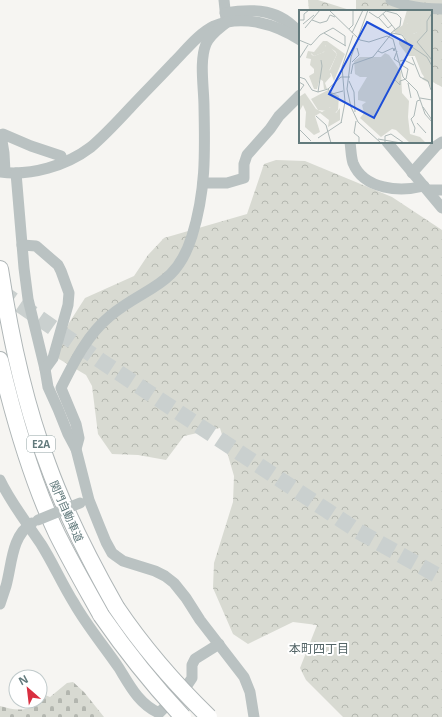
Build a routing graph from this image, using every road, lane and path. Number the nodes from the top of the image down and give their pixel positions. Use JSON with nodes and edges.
{"nodes":[{"id":1,"x":224,"y":0,"type":"edge"},
{"id":2,"x":391,"y":0,"type":"edge"},
{"id":3,"x":442,"y":8,"type":"edge"},
{"id":4,"x":226,"y":18,"type":"junction"},
{"id":5,"x":299,"y":33,"type":"edge"},
{"id":6,"x":299,"y":39,"type":"edge"},
{"id":7,"x":299,"y":96,"type":"edge"},
{"id":8,"x":442,"y":142,"type":"edge"},
{"id":9,"x":350,"y":143,"type":"edge"},
{"id":10,"x":388,"y":143,"type":"edge"},
{"id":11,"x":61,"y":156,"type":"dead end"},
{"id":12,"x":7,"y":172,"type":"edge"},
{"id":13,"x":412,"y":173,"type":"junction"},
{"id":14,"x":203,"y":183,"type":"junction"},
{"id":15,"x":426,"y":188,"type":"junction"},
{"id":16,"x":442,"y":190,"type":"edge"},
{"id":17,"x":442,"y":208,"type":"edge"},
{"id":18,"x":22,"y":245,"type":"junction"},
{"id":19,"x":0,"y":268,"type":"edge"},
{"id":20,"x":0,"y":360,"type":"edge"},
{"id":21,"x":46,"y":369,"type":"junction"},
{"id":22,"x":76,"y":449,"type":"junction"},
{"id":23,"x":0,"y":480,"type":"edge"},
{"id":24,"x":84,"y":502,"type":"junction"},
{"id":25,"x":28,"y":526,"type":"junction"},
{"id":26,"x":0,"y":604,"type":"edge"},
{"id":27,"x":219,"y":644,"type":"junction"},
{"id":28,"x":183,"y":717,"type":"edge"},
{"id":29,"x":209,"y":717,"type":"edge"},
{"id":30,"x":254,"y":717,"type":"edge"}],
"edges":[{"from":1,"to":4,"type":"street"},
{"from":2,"to":3,"type":"street"},
{"from":4,"to":5,"type":"street"},
{"from":4,"to":6,"type":"street"},
{"from":4,"to":12,"type":"street"},
{"from":4,"to":14,"type":"street"},
{"from":7,"to":14,"type":"street"},
{"from":8,"to":13,"type":"street"},
{"from":9,"to":15,"type":"street"},
{"from":10,"to":13,"type":"street"},
{"from":11,"to":12,"type":"street"},
{"from":12,"to":18,"type":"street"},
{"from":13,"to":15,"type":"street"},
{"from":14,"to":22,"type":"street"},
{"from":15,"to":16,"type":"street"},
{"from":15,"to":17,"type":"street"},
{"from":18,"to":21,"type":"street"},
{"from":18,"to":21,"type":"street"},
{"from":19,"to":29,"type":"highway","name":"関門自動車道","number":"E2A","bridge":true},
{"from":20,"to":28,"type":"highway","name":"関門自動車道","number":"E2A","bridge":true},
{"from":21,"to":22,"type":"street"},
{"from":22,"to":24,"type":"street"},
{"from":23,"to":25,"type":"street"},
{"from":24,"to":25,"type":"street","bridge":true},
{"from":24,"to":27,"type":"street"},
{"from":25,"to":26,"type":"street"},
{"from":25,"to":27,"type":"street"},
{"from":27,"to":30,"type":"street"}]}
